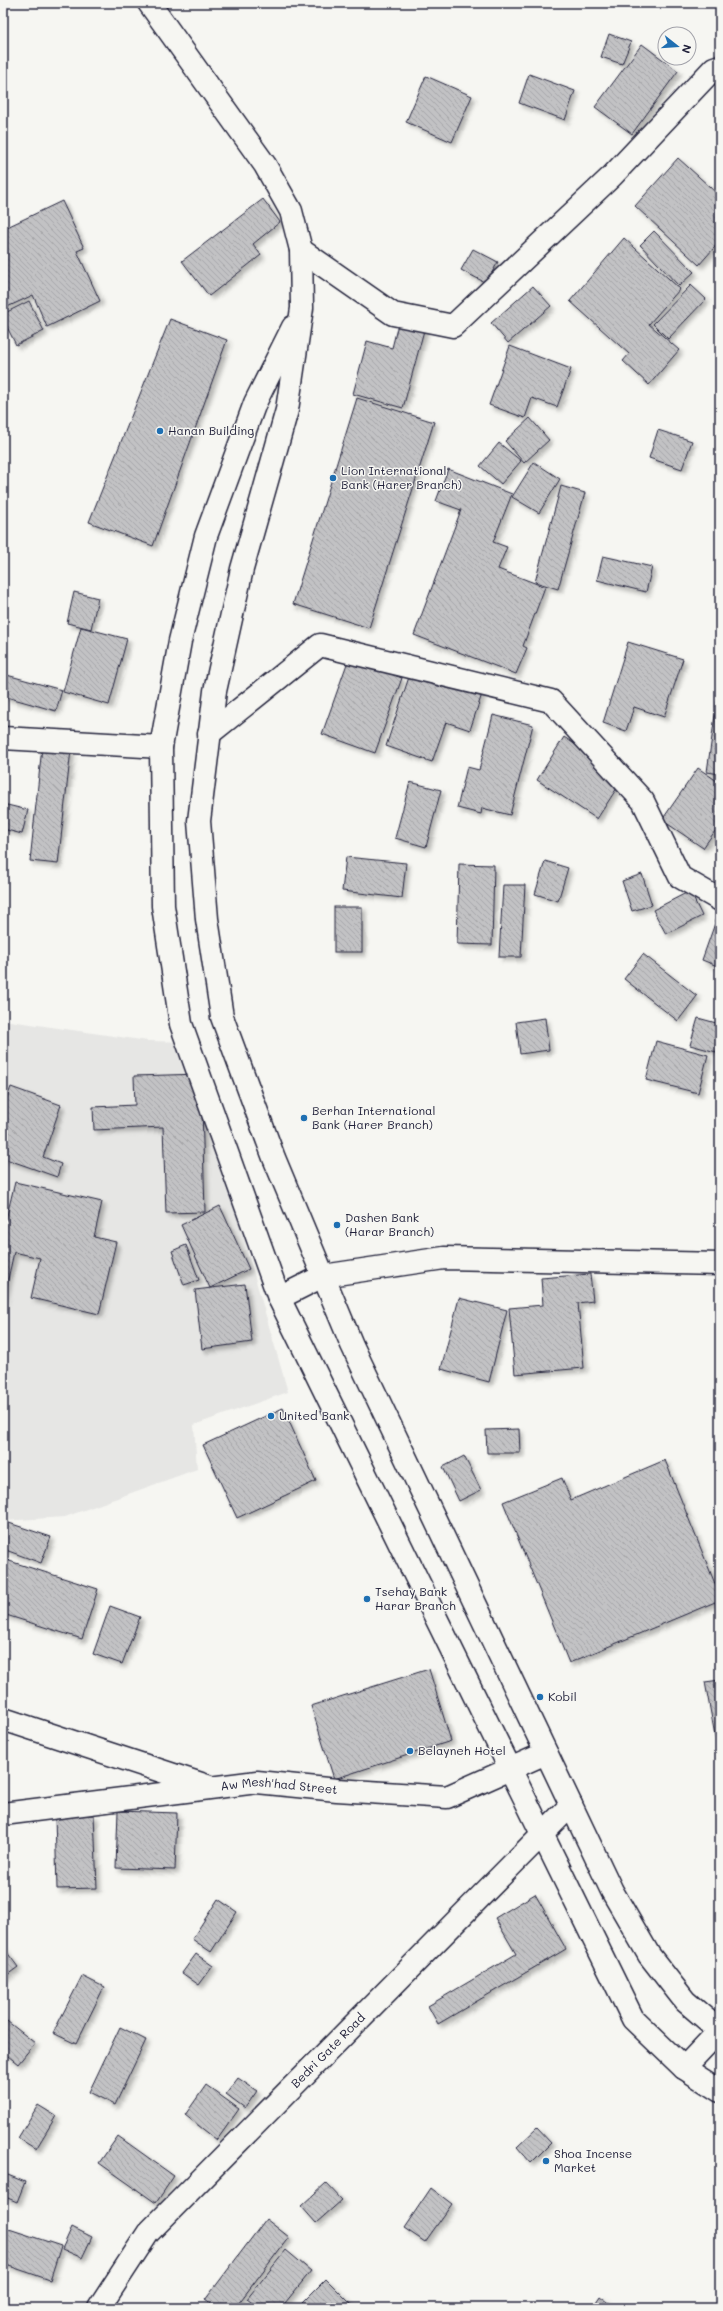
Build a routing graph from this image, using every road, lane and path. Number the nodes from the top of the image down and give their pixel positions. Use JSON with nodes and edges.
{"nodes":[{"id":1,"x":149,"y":3,"type":"edge"},
{"id":2,"x":720,"y":66,"type":"edge"},
{"id":3,"x":301,"y":250,"type":"junction"},
{"id":4,"x":302,"y":308,"type":"junction"},
{"id":5,"x":209,"y":734,"type":"junction"},
{"id":6,"x":3,"y":738,"type":"edge"},
{"id":7,"x":161,"y":747,"type":"junction"},
{"id":8,"x":720,"y":900,"type":"edge"},
{"id":9,"x":720,"y":1264,"type":"edge"},
{"id":10,"x":323,"y":1276,"type":"junction"},
{"id":11,"x":280,"y":1298,"type":"junction"},
{"id":12,"x":3,"y":1719,"type":"edge"},
{"id":13,"x":546,"y":1753,"type":"junction"},
{"id":14,"x":511,"y":1768,"type":"junction"},
{"id":15,"x":212,"y":1788,"type":"junction"},
{"id":16,"x":571,"y":1804,"type":"junction"},
{"id":17,"x":3,"y":1814,"type":"edge"},
{"id":18,"x":543,"y":1834,"type":"junction"},
{"id":19,"x":720,"y":2031,"type":"edge"},
{"id":20,"x":684,"y":2068,"type":"junction"},
{"id":21,"x":720,"y":2091,"type":"edge"},
{"id":22,"x":99,"y":2308,"type":"edge"}],
"edges":[{"from":1,"to":3,"type":"street"},
{"from":2,"to":3,"type":"street"},
{"from":3,"to":4,"type":"street"},
{"from":4,"to":5,"type":"street"},
{"from":4,"to":7,"type":"street"},
{"from":5,"to":8,"type":"street"},
{"from":5,"to":10,"type":"street"},
{"from":6,"to":7,"type":"street"},
{"from":7,"to":11,"type":"street"},
{"from":9,"to":10,"type":"street"},
{"from":10,"to":11,"type":"street"},
{"from":10,"to":13,"type":"street"},
{"from":11,"to":14,"type":"street"},
{"from":12,"to":15,"type":"street"},
{"from":13,"to":14,"type":"street","name":"Aw Mesh'had Street"},
{"from":13,"to":16,"type":"street"},
{"from":14,"to":15,"type":"street","name":"Aw Mesh'had Street"},
{"from":14,"to":18,"type":"street"},
{"from":15,"to":17,"type":"street","name":"Aw Mesh'had Street"},
{"from":16,"to":18,"type":"street","name":"Bedri Gate Road"},
{"from":16,"to":19,"type":"street"},
{"from":18,"to":20,"type":"street"},
{"from":18,"to":22,"type":"street","name":"Bedri Gate Road"},
{"from":19,"to":20,"type":"street"},
{"from":20,"to":21,"type":"street"}]}
